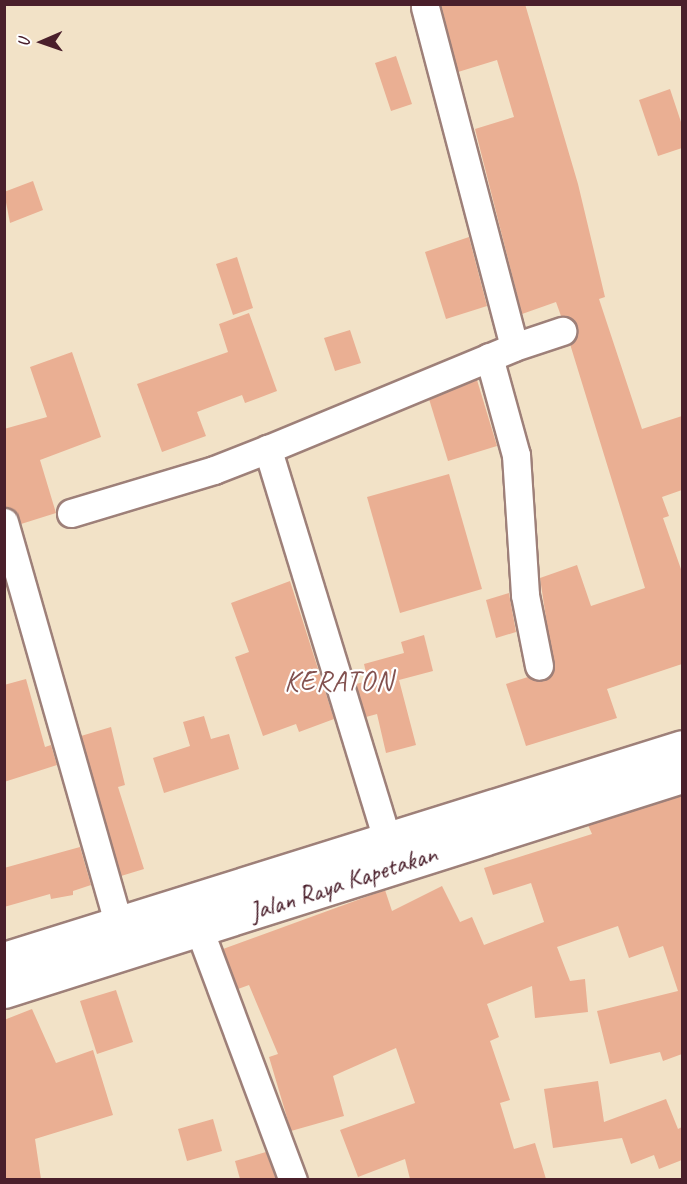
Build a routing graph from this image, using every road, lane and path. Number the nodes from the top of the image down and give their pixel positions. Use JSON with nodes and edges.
{"nodes":[{"id":1,"x":425,"y":7,"type":"dead end"},
{"id":2,"x":562,"y":331,"type":"dead end"},
{"id":3,"x":514,"y":347,"type":"junction"},
{"id":4,"x":489,"y":357,"type":"junction"},
{"id":5,"x":268,"y":449,"type":"junction"},
{"id":6,"x":71,"y":513,"type":"dead end"},
{"id":7,"x":4,"y":522,"type":"edge"},
{"id":8,"x":539,"y":666,"type":"dead end"},
{"id":9,"x":682,"y":747,"type":"edge"},
{"id":10,"x":682,"y":776,"type":"edge"},
{"id":11,"x":390,"y":853,"type":"junction"},
{"id":12,"x":214,"y":914,"type":"junction"},
{"id":13,"x":118,"y":923,"type":"junction"},
{"id":14,"x":4,"y":959,"type":"edge"},
{"id":15,"x":45,"y":962,"type":"junction"},
{"id":16,"x":4,"y":991,"type":"edge"},
{"id":17,"x":293,"y":1179,"type":"edge"}],
"edges":[{"from":1,"to":3,"type":"street"},
{"from":2,"to":3,"type":"street"},
{"from":3,"to":4,"type":"street"},
{"from":4,"to":5,"type":"street"},
{"from":4,"to":8,"type":"street"},
{"from":5,"to":6,"type":"street"},
{"from":5,"to":11,"type":"street"},
{"from":7,"to":13,"type":"street"},
{"from":9,"to":11,"type":"highway","name":"Jalan Raya Kapetakan"},
{"from":10,"to":11,"type":"highway","name":"Jalan Raya Kapetakan"},
{"from":11,"to":12,"type":"highway","name":"Jalan Raya Kapetakan"},
{"from":12,"to":13,"type":"highway","name":"Jalan Raya Kapetakan"},
{"from":12,"to":15,"type":"highway","name":"Jalan Raya Kapetakan"},
{"from":12,"to":17,"type":"street"},
{"from":13,"to":15,"type":"highway","name":"Jalan Raya Kapetakan"},
{"from":14,"to":15,"type":"highway","name":"Jalan Raya Kapetakan"},
{"from":15,"to":16,"type":"highway","name":"Jalan Raya Kapetakan"}]}
